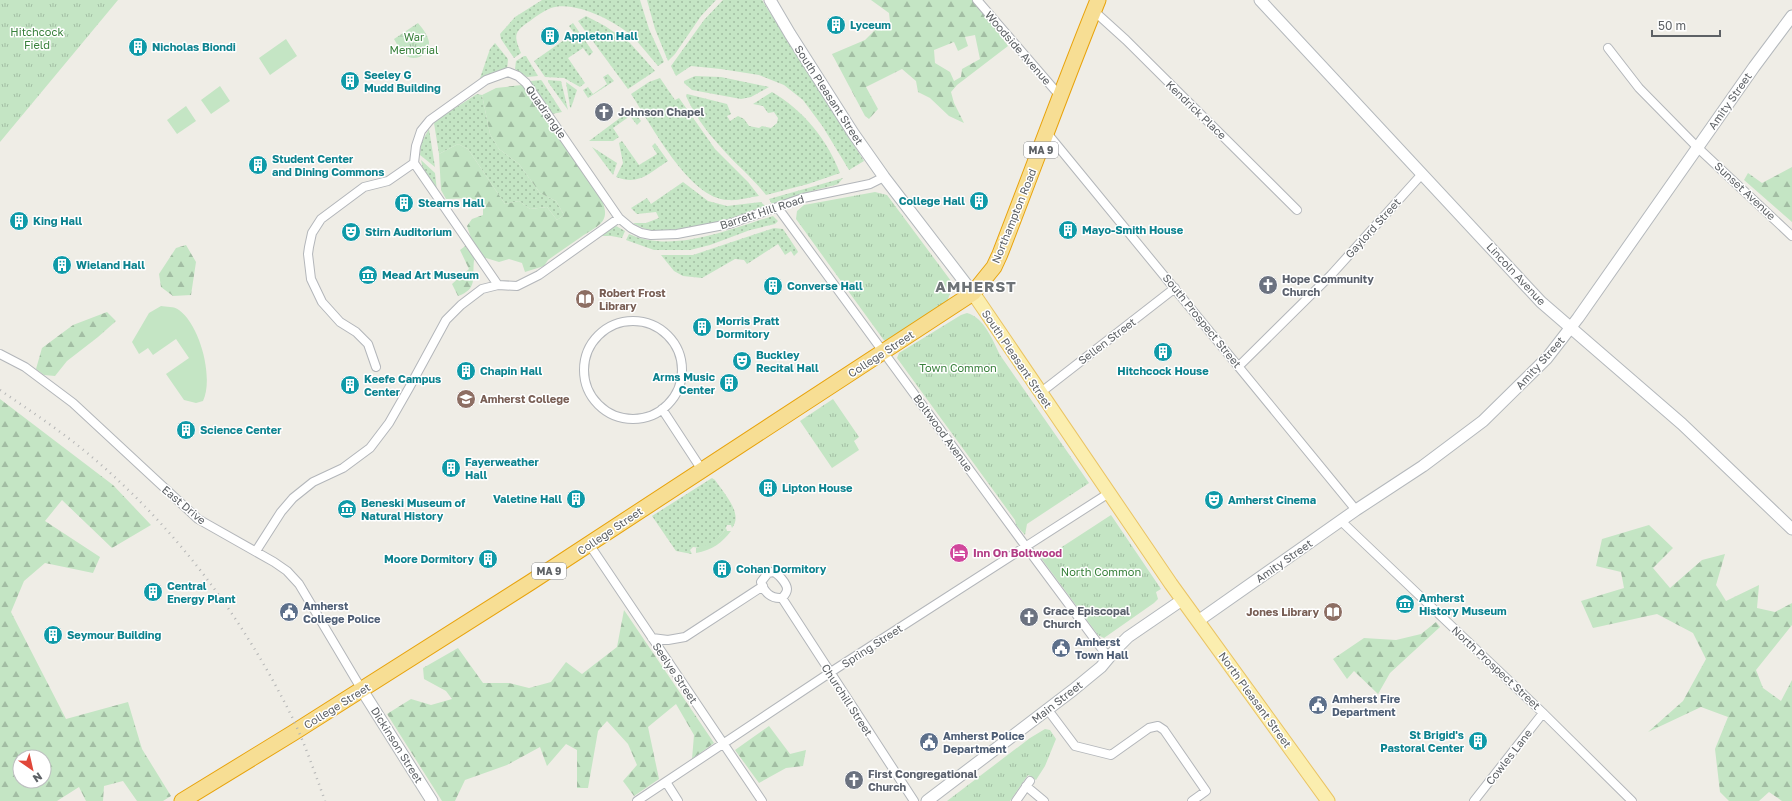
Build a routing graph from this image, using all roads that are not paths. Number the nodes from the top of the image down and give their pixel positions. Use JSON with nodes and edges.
{"nodes":[{"id":1,"x":770,"y":0,"type":"edge"},
{"id":2,"x":977,"y":0,"type":"edge"},
{"id":3,"x":1260,"y":0,"type":"edge"},
{"id":4,"x":1096,"y":6,"type":"edge"},
{"id":5,"x":1792,"y":16,"type":"edge"},
{"id":6,"x":1608,"y":48,"type":"dead end"},
{"id":7,"x":1060,"y":96,"type":"junction"},
{"id":8,"x":1047,"y":133,"type":"junction"},
{"id":9,"x":1698,"y":147,"type":"junction"},
{"id":10,"x":414,"y":163,"type":"junction"},
{"id":11,"x":1422,"y":174,"type":"junction"},
{"id":12,"x":884,"y":177,"type":"junction"},
{"id":13,"x":778,"y":208,"type":"junction"},
{"id":14,"x":1297,"y":210,"type":"dead end"},
{"id":15,"x":619,"y":218,"type":"junction"},
{"id":16,"x":1792,"y":236,"type":"edge"},
{"id":17,"x":498,"y":284,"type":"junction"},
{"id":18,"x":1175,"y":288,"type":"junction"},
{"id":19,"x":973,"y":293,"type":"junction"},
{"id":20,"x":1570,"y":328,"type":"junction"},
{"id":21,"x":884,"y":352,"type":"junction"},
{"id":22,"x":0,"y":354,"type":"edge"},
{"id":23,"x":376,"y":366,"type":"dead end"},
{"id":24,"x":1239,"y":366,"type":"junction"},
{"id":25,"x":1040,"y":393,"type":"junction"},
{"id":26,"x":662,"y":409,"type":"junction"},
{"id":27,"x":702,"y":470,"type":"junction"},
{"id":28,"x":1109,"y":493,"type":"junction"},
{"id":29,"x":1356,"y":510,"type":"junction"},
{"id":30,"x":1341,"y":521,"type":"junction"},
{"id":31,"x":1792,"y":529,"type":"edge"},
{"id":32,"x":589,"y":544,"type":"junction"},
{"id":33,"x":1026,"y":547,"type":"junction"},
{"id":34,"x":256,"y":551,"type":"junction"},
{"id":35,"x":763,"y":586,"type":"junction"},
{"id":36,"x":782,"y":598,"type":"junction"},
{"id":37,"x":1182,"y":600,"type":"junction"},
{"id":38,"x":1198,"y":621,"type":"junction"},
{"id":39,"x":652,"y":638,"type":"junction"},
{"id":40,"x":1108,"y":657,"type":"junction"},
{"id":41,"x":830,"y":673,"type":"junction"},
{"id":42,"x":362,"y":690,"type":"junction"},
{"id":43,"x":1048,"y":710,"type":"junction"},
{"id":44,"x":1543,"y":713,"type":"junction"},
{"id":45,"x":724,"y":744,"type":"junction"},
{"id":46,"x":666,"y":782,"type":"junction"},
{"id":47,"x":182,"y":801,"type":"edge"},
{"id":48,"x":432,"y":801,"type":"edge"},
{"id":49,"x":637,"y":801,"type":"edge"},
{"id":50,"x":678,"y":801,"type":"edge"},
{"id":51,"x":762,"y":801,"type":"edge"},
{"id":52,"x":914,"y":801,"type":"edge"},
{"id":53,"x":927,"y":801,"type":"edge"},
{"id":54,"x":1016,"y":801,"type":"edge"},
{"id":55,"x":1044,"y":801,"type":"edge"},
{"id":56,"x":1192,"y":801,"type":"edge"},
{"id":57,"x":1328,"y":801,"type":"edge"},
{"id":58,"x":1474,"y":801,"type":"edge"},
{"id":59,"x":1632,"y":801,"type":"edge"}],
"edges":[{"from":1,"to":12,"type":"main road","name":"South Pleasant Street"},
{"from":2,"to":7,"type":"street","name":"Woodside Avenue"},
{"from":3,"to":11,"type":"main road","name":"Lincoln Avenue"},
{"from":4,"to":7,"type":"highway","name":"Northampton Road","number":"MA 9"},
{"from":4,"to":14,"type":"street","name":"Kendrick Place"},
{"from":5,"to":9,"type":"main road","name":"Amity Street"},
{"from":6,"to":9,"type":"street","name":"Sunset Avenue"},
{"from":7,"to":8,"type":"highway","name":"Northampton Road","number":"MA 9"},
{"from":8,"to":18,"type":"street","name":"South Prospect Street"},
{"from":8,"to":19,"type":"highway","name":"Northampton Road","number":"MA 9"},
{"from":9,"to":16,"type":"street","name":"Sunset Avenue"},
{"from":9,"to":20,"type":"main road","name":"Amity Street"},
{"from":10,"to":15,"type":"street","name":"Quadrangle"},
{"from":10,"to":17,"type":"street"},
{"from":10,"to":23,"type":"street"},
{"from":11,"to":20,"type":"main road","name":"Lincoln Avenue"},
{"from":11,"to":24,"type":"street","name":"Gaylord Street"},
{"from":12,"to":13,"type":"street","name":"Barrett Hill Road"},
{"from":12,"to":19,"type":"main road","name":"South Pleasant Street"},
{"from":13,"to":15,"type":"street","name":"Barrett Hill Road"},
{"from":13,"to":21,"type":"street","name":"Boltwood Avenue"},
{"from":15,"to":17,"type":"street"},
{"from":17,"to":34,"type":"street"},
{"from":18,"to":24,"type":"street","name":"South Prospect Street"},
{"from":18,"to":25,"type":"street","name":"Sellen Street"},
{"from":19,"to":21,"type":"highway","name":"College Street","number":"MA 9"},
{"from":19,"to":25,"type":"main road","name":"South Pleasant Street"},
{"from":20,"to":29,"type":"main road","name":"Amity Street"},
{"from":20,"to":31,"type":"main road","name":"Lincoln Avenue"},
{"from":21,"to":27,"type":"highway","name":"College Street","number":"MA 9"},
{"from":21,"to":33,"type":"street","name":"Boltwood Avenue"},
{"from":22,"to":34,"type":"street","name":"East Drive"},
{"from":24,"to":29,"type":"street","name":"South Prospect Street"},
{"from":25,"to":28,"type":"main road","name":"South Pleasant Street"},
{"from":26,"to":26,"type":"street"},
{"from":26,"to":27,"type":"street"},
{"from":27,"to":32,"type":"highway","name":"College Street","number":"MA 9"},
{"from":28,"to":33,"type":"street","name":"Spring Street"},
{"from":28,"to":37,"type":"main road","name":"South Pleasant Street"},
{"from":29,"to":30,"type":"main road","name":"Amity Street"},
{"from":30,"to":38,"type":"main road","name":"Amity Street"},
{"from":30,"to":44,"type":"street","name":"North Prospect Street"},
{"from":32,"to":39,"type":"street","name":"Seelye Street"},
{"from":32,"to":42,"type":"highway","name":"College Street","number":"MA 9"},
{"from":33,"to":40,"type":"street","name":"Boltwood Avenue"},
{"from":33,"to":41,"type":"street","name":"Spring Street"},
{"from":34,"to":42,"type":"street","name":"East Drive"},
{"from":35,"to":36,"type":"street","name":"Churchill Street"},
{"from":35,"to":36,"type":"street"},
{"from":35,"to":39,"type":"street"},
{"from":36,"to":41,"type":"street","name":"Churchill Street"},
{"from":37,"to":38,"type":"main road","name":"North Pleasant Street"},
{"from":37,"to":40,"type":"main road","name":"Main Street"},
{"from":38,"to":57,"type":"main road","name":"North Pleasant Street"},
{"from":39,"to":45,"type":"street","name":"Seelye Street"},
{"from":40,"to":43,"type":"main road","name":"Main Street"},
{"from":41,"to":45,"type":"street","name":"Spring Street"},
{"from":41,"to":52,"type":"street","name":"Churchill Street"},
{"from":42,"to":47,"type":"highway","name":"College Street","number":"MA 9"},
{"from":42,"to":48,"type":"main road","name":"Dickinson Street"},
{"from":43,"to":53,"type":"main road","name":"Main Street"},
{"from":43,"to":56,"type":"street"},
{"from":44,"to":58,"type":"street","name":"Cowles Lane"},
{"from":44,"to":59,"type":"street","name":"North Prospect Street"},
{"from":45,"to":46,"type":"street","name":"Spring Street"},
{"from":45,"to":51,"type":"street","name":"Seelye Street"},
{"from":46,"to":49,"type":"street","name":"Spring Street"},
{"from":46,"to":50,"type":"street"},
{"from":54,"to":55,"type":"street"}]}
